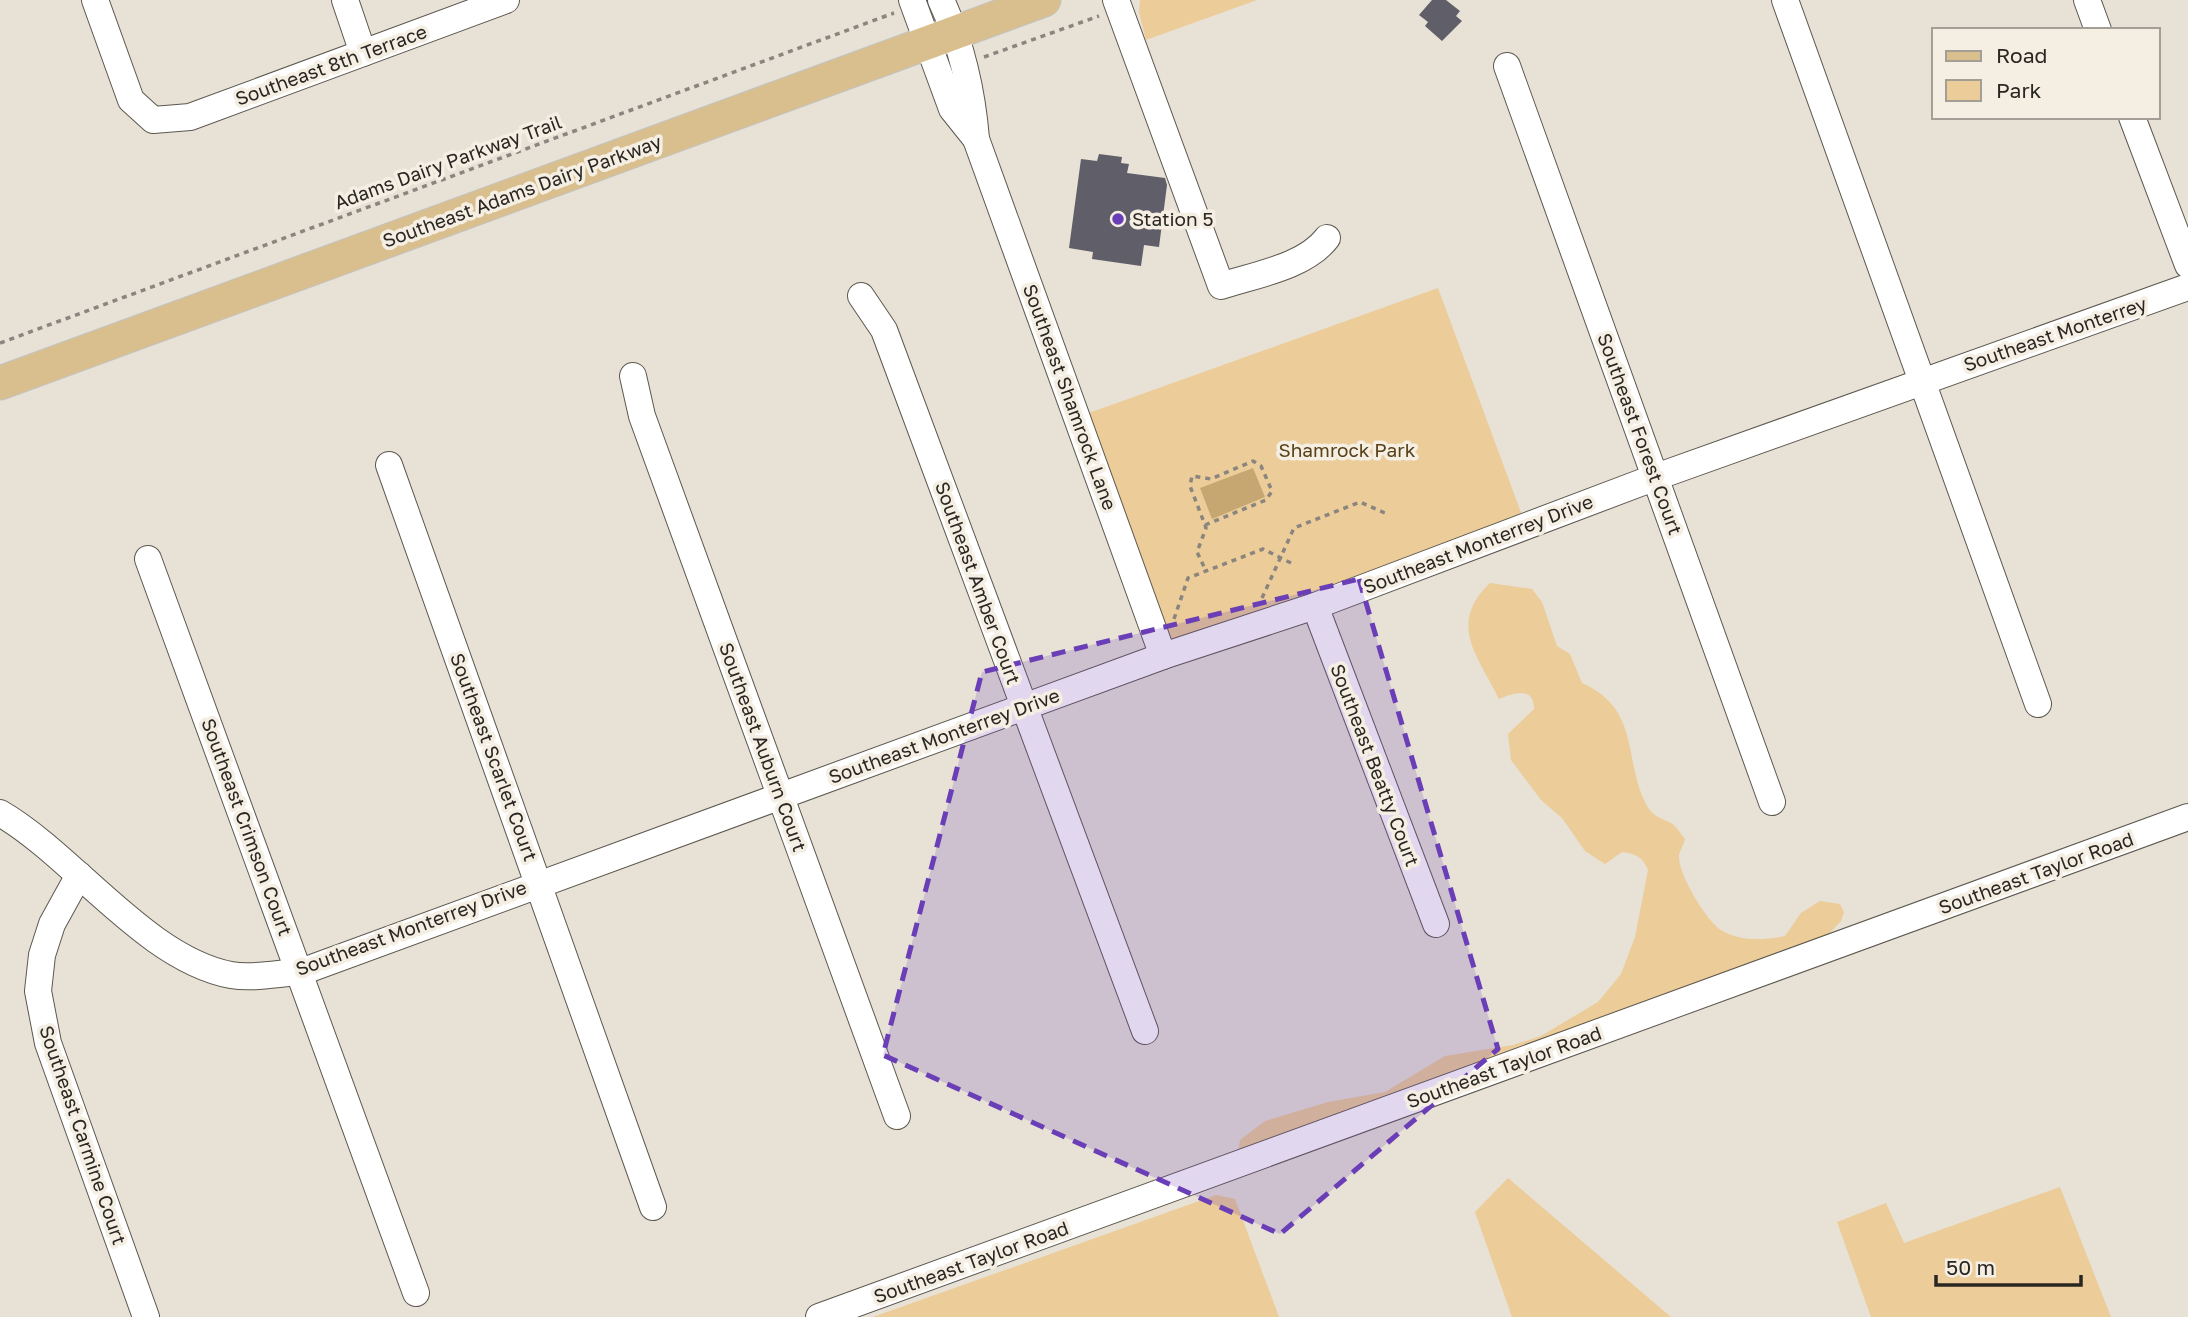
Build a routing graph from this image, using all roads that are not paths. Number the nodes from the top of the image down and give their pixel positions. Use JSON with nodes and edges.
{"nodes":[{"id":1,"x":95,"y":0,"type":"edge"},
{"id":2,"x":345,"y":0,"type":"edge"},
{"id":3,"x":506,"y":0,"type":"edge"},
{"id":4,"x":942,"y":0,"type":"edge"},
{"id":5,"x":1044,"y":0,"type":"edge"},
{"id":6,"x":1785,"y":0,"type":"edge"},
{"id":7,"x":2087,"y":0,"type":"edge"},
{"id":8,"x":1118,"y":4,"type":"edge"},
{"id":9,"x":906,"y":6,"type":"edge"},
{"id":10,"x":2097,"y":28,"type":"edge"},
{"id":11,"x":941,"y":38,"type":"junction"},
{"id":12,"x":363,"y":53,"type":"junction"},
{"id":13,"x":1507,"y":66,"type":"dead end"},
{"id":14,"x":2133,"y":119,"type":"edge"},
{"id":15,"x":1327,"y":238,"type":"dead end"},
{"id":16,"x":2188,"y":265,"type":"edge"},
{"id":17,"x":2188,"y":287,"type":"edge"},
{"id":18,"x":861,"y":296,"type":"dead end"},
{"id":19,"x":634,"y":376,"type":"dead end"},
{"id":20,"x":1921,"y":381,"type":"junction"},
{"id":21,"x":0,"y":383,"type":"edge"},
{"id":22,"x":389,"y":465,"type":"dead end"},
{"id":23,"x":1656,"y":477,"type":"junction"},
{"id":24,"x":148,"y":559,"type":"dead end"},
{"id":25,"x":1315,"y":606,"type":"junction"},
{"id":26,"x":1163,"y":656,"type":"junction"},
{"id":27,"x":2038,"y":704,"type":"dead end"},
{"id":28,"x":1024,"y":707,"type":"junction"},
{"id":29,"x":781,"y":795,"type":"junction"},
{"id":30,"x":1772,"y":802,"type":"dead end"},
{"id":31,"x":0,"y":813,"type":"edge"},
{"id":32,"x":2188,"y":817,"type":"edge"},
{"id":33,"x":79,"y":875,"type":"junction"},
{"id":34,"x":539,"y":883,"type":"junction"},
{"id":35,"x":1436,"y":924,"type":"dead end"},
{"id":36,"x":301,"y":972,"type":"junction"},
{"id":37,"x":1145,"y":1031,"type":"dead end"},
{"id":38,"x":897,"y":1116,"type":"dead end"},
{"id":39,"x":653,"y":1208,"type":"dead end"},
{"id":40,"x":416,"y":1293,"type":"dead end"},
{"id":41,"x":146,"y":1317,"type":"edge"},
{"id":42,"x":819,"y":1317,"type":"edge"}],
"edges":[{"from":1,"to":12,"type":"street","name":"Southeast 8th Terrace"},
{"from":2,"to":12,"type":"street"},
{"from":3,"to":12,"type":"street","name":"Southeast 8th Terrace"},
{"from":4,"to":11,"type":"street","name":"Southeast Shamrock Lane"},
{"from":5,"to":11,"type":"main road","name":"Southeast Adams Dairy Parkway"},
{"from":6,"to":20,"type":"street"},
{"from":7,"to":10,"type":"street"},
{"from":8,"to":15,"type":"street"},
{"from":9,"to":11,"type":"street","name":"Southeast Shamrock Lane"},
{"from":11,"to":21,"type":"main road","name":"Southeast Adams Dairy Parkway"},
{"from":11,"to":26,"type":"street","name":"Southeast Shamrock Lane"},
{"from":13,"to":23,"type":"street","name":"Southeast Forest Court"},
{"from":14,"to":16,"type":"street"},
{"from":17,"to":20,"type":"street","name":"Southeast Monterrey"},
{"from":18,"to":28,"type":"street","name":"Southeast Amber Court"},
{"from":19,"to":29,"type":"street","name":"Southeast Auburn Court"},
{"from":20,"to":23,"type":"street","name":"Southeast Monterrey Drive"},
{"from":20,"to":27,"type":"street"},
{"from":22,"to":34,"type":"street","name":"Southeast Scarlet Court"},
{"from":23,"to":25,"type":"street","name":"Southeast Monterrey Drive"},
{"from":23,"to":30,"type":"street","name":"Southeast Forest Court"},
{"from":24,"to":36,"type":"street","name":"Southeast Crimson Court"},
{"from":25,"to":26,"type":"street","name":"Southeast Monterrey Drive"},
{"from":25,"to":35,"type":"street","name":"Southeast Beatty Court"},
{"from":26,"to":28,"type":"street","name":"Southeast Monterrey Drive"},
{"from":28,"to":29,"type":"street","name":"Southeast Monterrey Drive"},
{"from":28,"to":37,"type":"street","name":"Southeast Amber Court"},
{"from":29,"to":34,"type":"street","name":"Southeast Monterrey Drive"},
{"from":29,"to":38,"type":"street","name":"Southeast Auburn Court"},
{"from":31,"to":33,"type":"street","name":"Southeast Monterrey Drive"},
{"from":32,"to":42,"type":"street","name":"Southeast Taylor Road"},
{"from":33,"to":36,"type":"street","name":"Southeast Monterrey Drive"},
{"from":33,"to":41,"type":"street","name":"Southeast Carmine Court"},
{"from":34,"to":36,"type":"street","name":"Southeast Monterrey Drive"},
{"from":34,"to":39,"type":"street","name":"Southeast Scarlet Court"},
{"from":36,"to":40,"type":"street","name":"Southeast Crimson Court"}]}
